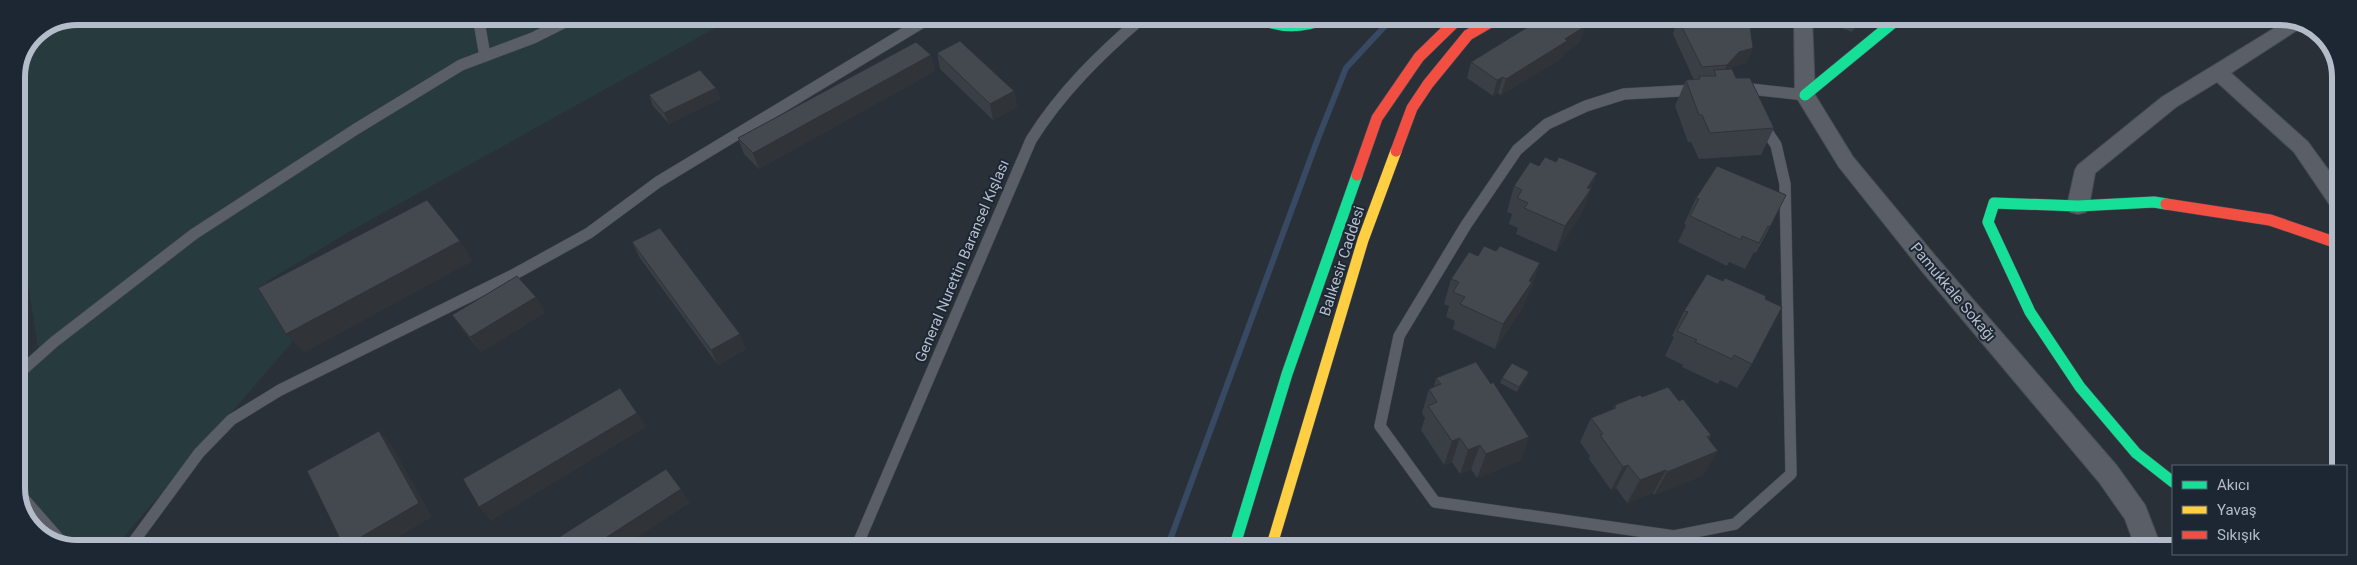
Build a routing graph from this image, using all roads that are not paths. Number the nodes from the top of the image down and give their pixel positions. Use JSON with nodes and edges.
{"nodes":[{"id":1,"x":480,"y":25,"type":"edge"},
{"id":2,"x":558,"y":25,"type":"edge"},
{"id":3,"x":918,"y":25,"type":"edge"},
{"id":4,"x":1134,"y":25,"type":"edge"},
{"id":5,"x":1271,"y":25,"type":"edge"},
{"id":6,"x":1309,"y":25,"type":"edge"},
{"id":7,"x":1452,"y":25,"type":"edge"},
{"id":8,"x":1487,"y":25,"type":"edge"},
{"id":9,"x":1803,"y":25,"type":"edge"},
{"id":10,"x":1890,"y":25,"type":"edge"},
{"id":11,"x":2291,"y":26,"type":"edge"},
{"id":12,"x":485,"y":56,"type":"junction"},
{"id":13,"x":2218,"y":72,"type":"junction"},
{"id":14,"x":1709,"y":89,"type":"edge"},
{"id":15,"x":1805,"y":95,"type":"junction"},
{"id":16,"x":2332,"y":191,"type":"edge"},
{"id":17,"x":2078,"y":206,"type":"junction"},
{"id":18,"x":2332,"y":241,"type":"edge"},
{"id":19,"x":25,"y":368,"type":"edge"},
{"id":20,"x":2172,"y":481,"type":"edge"},
{"id":21,"x":27,"y":503,"type":"edge"},
{"id":22,"x":56,"y":535,"type":"edge"},
{"id":23,"x":136,"y":540,"type":"edge"},
{"id":24,"x":859,"y":540,"type":"edge"},
{"id":25,"x":1236,"y":540,"type":"edge"},
{"id":26,"x":1274,"y":540,"type":"edge"},
{"id":27,"x":2146,"y":540,"type":"edge"}],
"edges":[{"from":1,"to":12,"type":"lane"},
{"from":2,"to":12,"type":"lane"},
{"from":3,"to":23,"type":"lane"},
{"from":4,"to":24,"type":"lane","name":"General Nurettin Baransel Kışlası"},
{"from":5,"to":6,"type":"main road"},
{"from":7,"to":25,"type":"main road","name":"Balıkesir Caddesi"},
{"from":8,"to":26,"type":"main road","name":"Balıkesir Caddesi"},
{"from":9,"to":15,"type":"street","name":"Pamukkale Sokağı"},
{"from":10,"to":15,"type":"main road"},
{"from":11,"to":13,"type":"street"},
{"from":12,"to":19,"type":"lane"},
{"from":13,"to":16,"type":"street"},
{"from":13,"to":17,"type":"street"},
{"from":14,"to":15,"type":"lane"},
{"from":15,"to":27,"type":"street","name":"Pamukkale Sokağı"},
{"from":17,"to":18,"type":"main road"},
{"from":17,"to":20,"type":"main road"},
{"from":21,"to":22,"type":"lane"}]}
